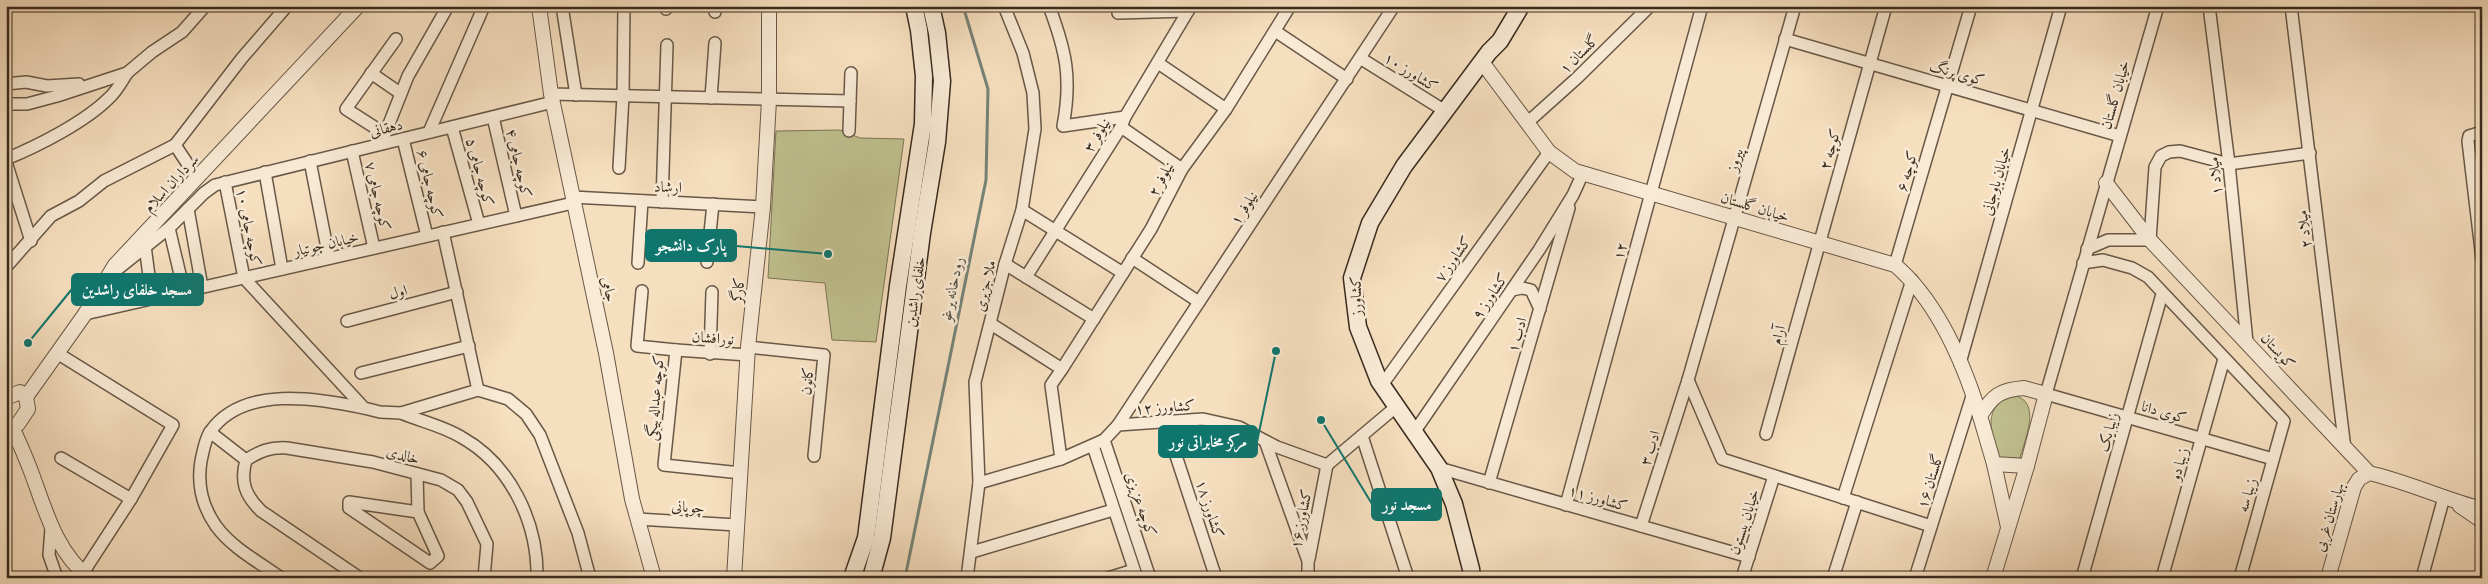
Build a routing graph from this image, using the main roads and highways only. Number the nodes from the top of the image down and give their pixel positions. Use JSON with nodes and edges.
{"nodes":[{"id":1,"x":914,"y":6,"type":"edge"},
{"id":2,"x":931,"y":6,"type":"edge"},
{"id":3,"x":1511,"y":6,"type":"edge"},
{"id":4,"x":1521,"y":6,"type":"edge"},
{"id":5,"x":1485,"y":57,"type":"junction"},
{"id":6,"x":852,"y":578,"type":"edge"},
{"id":7,"x":871,"y":578,"type":"edge"},
{"id":8,"x":1472,"y":578,"type":"edge"}],
"edges":[{"from":1,"to":6,"type":"main road"},
{"from":2,"to":7,"type":"main road","name":"خلفای راشدین"},
{"from":3,"to":5,"type":"main road"},
{"from":4,"to":5,"type":"main road","name":"کشاورز"},
{"from":5,"to":8,"type":"main road","name":"کشاورز"}]}
